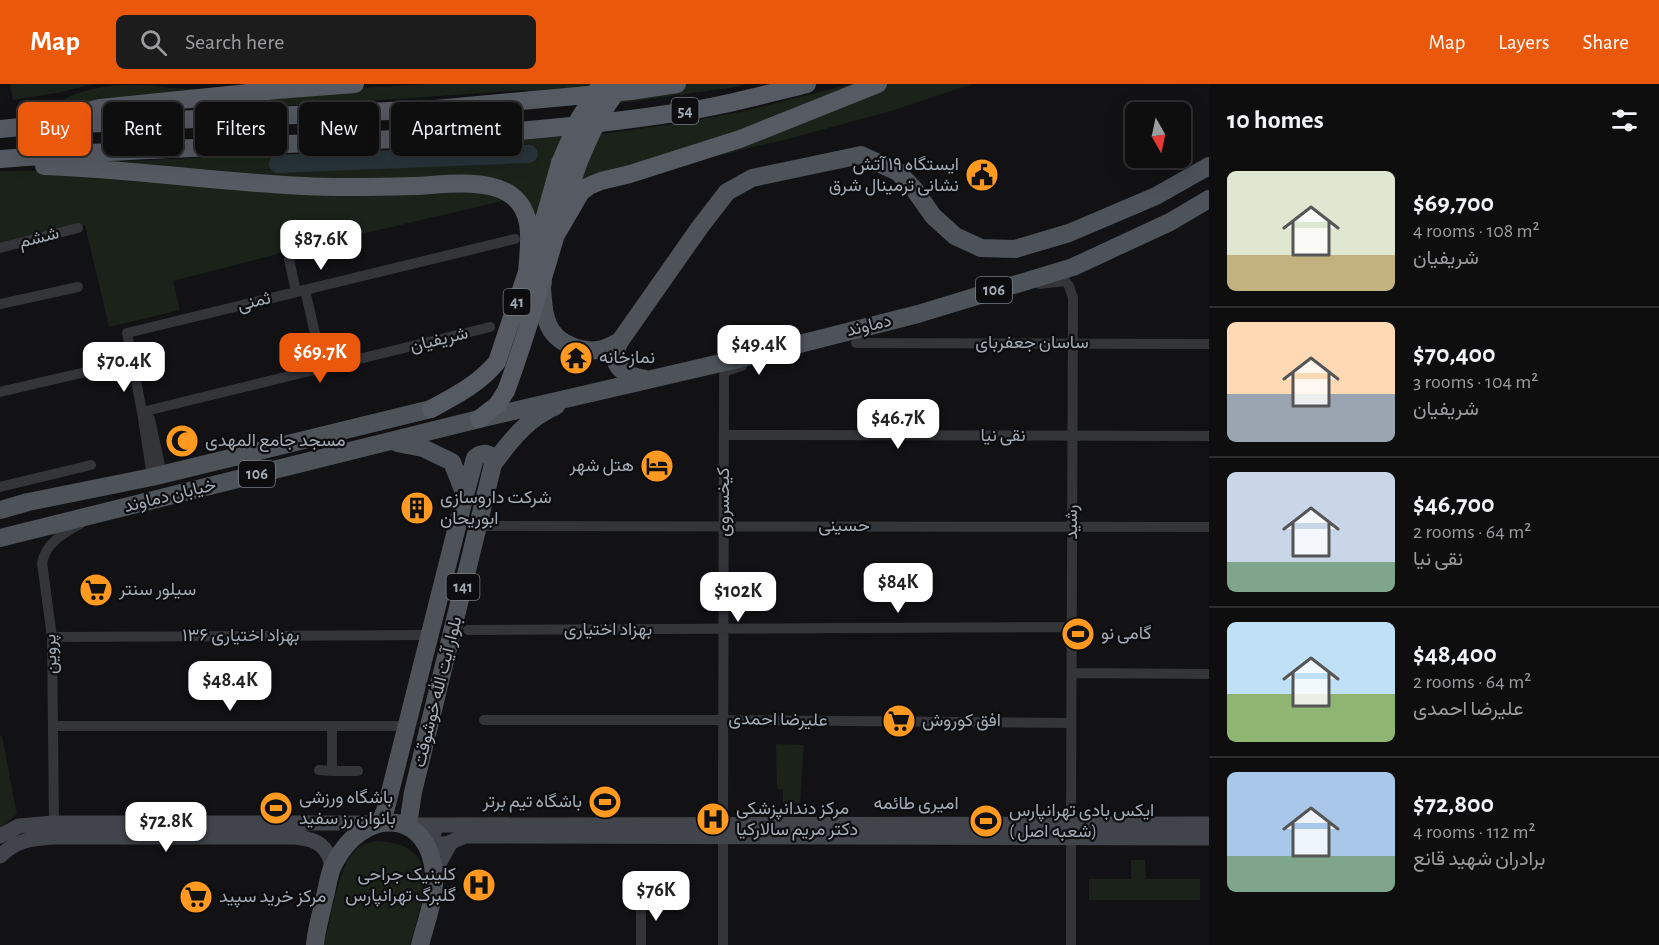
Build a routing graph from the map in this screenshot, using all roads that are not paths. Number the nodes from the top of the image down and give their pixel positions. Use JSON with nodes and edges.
{"nodes":[{"id":1,"x":355,"y":84,"type":"edge"},
{"id":2,"x":601,"y":84,"type":"edge"},
{"id":3,"x":622,"y":84,"type":"edge"},
{"id":4,"x":677,"y":84,"type":"edge"},
{"id":5,"x":807,"y":84,"type":"edge"},
{"id":6,"x":878,"y":84,"type":"edge"},
{"id":7,"x":91,"y":110,"type":"edge"},
{"id":8,"x":91,"y":124,"type":"edge"},
{"id":9,"x":18,"y":127,"type":"edge"},
{"id":10,"x":0,"y":129,"type":"edge"},
{"id":11,"x":0,"y":159,"type":"edge"},
{"id":12,"x":569,"y":163,"type":"junction"},
{"id":13,"x":0,"y":165,"type":"edge"},
{"id":14,"x":1209,"y":166,"type":"edge"},
{"id":15,"x":1209,"y":199,"type":"edge"},
{"id":16,"x":78,"y":228,"type":"dead end"},
{"id":17,"x":556,"y":235,"type":"junction"},
{"id":18,"x":515,"y":239,"type":"dead end"},
{"id":19,"x":0,"y":248,"type":"edge"},
{"id":20,"x":289,"y":259,"type":"dead end"},
{"id":21,"x":549,"y":262,"type":"junction"},
{"id":22,"x":527,"y":272,"type":"junction"},
{"id":23,"x":78,"y":287,"type":"dead end"},
{"id":24,"x":1006,"y":287,"type":"junction"},
{"id":25,"x":300,"y":291,"type":"junction"},
{"id":26,"x":0,"y":304,"type":"edge"},
{"id":27,"x":490,"y":327,"type":"dead end"},
{"id":28,"x":620,"y":341,"type":"junction"},
{"id":29,"x":856,"y":343,"type":"dead end"},
{"id":30,"x":1072,"y":343,"type":"junction"},
{"id":31,"x":1209,"y":344,"type":"edge"},
{"id":32,"x":768,"y":352,"type":"junction"},
{"id":33,"x":103,"y":368,"type":"dead end"},
{"id":34,"x":323,"y":368,"type":"junction"},
{"id":35,"x":646,"y":380,"type":"junction"},
{"id":36,"x":0,"y":392,"type":"edge"},
{"id":37,"x":584,"y":394,"type":"junction"},
{"id":38,"x":430,"y":409,"type":"joint"},
{"id":39,"x":146,"y":412,"type":"junction"},
{"id":40,"x":479,"y":419,"type":"junction"},
{"id":41,"x":724,"y":435,"type":"junction"},
{"id":42,"x":1072,"y":436,"type":"junction"},
{"id":43,"x":1209,"y":436,"type":"edge"},
{"id":44,"x":389,"y":442,"type":"junction"},
{"id":45,"x":494,"y":464,"type":"junction"},
{"id":46,"x":91,"y":465,"type":"dead end"},
{"id":47,"x":157,"y":476,"type":"junction"},
{"id":48,"x":0,"y":487,"type":"edge"},
{"id":49,"x":465,"y":495,"type":"junction"},
{"id":50,"x":0,"y":510,"type":"edge"},
{"id":51,"x":98,"y":514,"type":"junction"},
{"id":52,"x":0,"y":516,"type":"edge"},
{"id":53,"x":724,"y":525,"type":"junction"},
{"id":54,"x":478,"y":526,"type":"junction"},
{"id":55,"x":1072,"y":526,"type":"junction"},
{"id":56,"x":1209,"y":526,"type":"edge"},
{"id":57,"x":34,"y":529,"type":"junction"},
{"id":58,"x":0,"y":538,"type":"edge"},
{"id":59,"x":1072,"y":627,"type":"junction"},
{"id":60,"x":724,"y":629,"type":"junction"},
{"id":61,"x":468,"y":630,"type":"dead end"},
{"id":62,"x":430,"y":635,"type":"junction"},
{"id":63,"x":52,"y":637,"type":"junction"},
{"id":64,"x":1072,"y":673,"type":"junction"},
{"id":65,"x":1209,"y":674,"type":"edge"},
{"id":66,"x":484,"y":720,"type":"dead end"},
{"id":67,"x":723,"y":720,"type":"junction"},
{"id":68,"x":1071,"y":723,"type":"junction"},
{"id":69,"x":52,"y":726,"type":"junction"},
{"id":70,"x":332,"y":726,"type":"junction"},
{"id":71,"x":407,"y":726,"type":"junction"},
{"id":72,"x":319,"y":770,"type":"dead end"},
{"id":73,"x":332,"y":771,"type":"junction"},
{"id":74,"x":358,"y":771,"type":"dead end"},
{"id":75,"x":54,"y":823,"type":"junction"},
{"id":76,"x":380,"y":823,"type":"junction"},
{"id":77,"x":1209,"y":824,"type":"edge"},
{"id":78,"x":408,"y":825,"type":"junction"},
{"id":79,"x":438,"y":825,"type":"junction"},
{"id":80,"x":723,"y":830,"type":"junction"},
{"id":81,"x":1071,"y":831,"type":"junction"},
{"id":82,"x":0,"y":836,"type":"edge"},
{"id":83,"x":1209,"y":838,"type":"edge"},
{"id":84,"x":451,"y":842,"type":"junction"},
{"id":85,"x":0,"y":856,"type":"edge"},
{"id":86,"x":332,"y":868,"type":"junction"},
{"id":87,"x":434,"y":873,"type":"junction"},
{"id":88,"x":641,"y":900,"type":"dead end"},
{"id":89,"x":315,"y":945,"type":"edge"},
{"id":90,"x":420,"y":945,"type":"edge"},
{"id":91,"x":641,"y":945,"type":"edge"},
{"id":92,"x":723,"y":945,"type":"edge"},
{"id":93,"x":1071,"y":945,"type":"edge"}],
"edges":[{"from":1,"to":7,"type":"highway"},
{"from":2,"to":12,"type":"highway","number":"41","bridge":true},
{"from":3,"to":12,"type":"highway","number":"41","bridge":true},
{"from":4,"to":8,"type":"highway","number":"54"},
{"from":5,"to":11,"type":"highway","number":"54"},
{"from":6,"to":17,"type":"highway"},
{"from":9,"to":10,"type":"highway","number":"54"},
{"from":12,"to":17,"type":"highway","number":"41"},
{"from":12,"to":22,"type":"highway","number":"41"},
{"from":13,"to":22,"type":"highway"},
{"from":14,"to":28,"type":"main road"},
{"from":15,"to":24,"type":"main road","name":"دماوند","number":"106"},
{"from":16,"to":19,"type":"street","name":"ششم"},
{"from":17,"to":21,"type":"highway","number":"41"},
{"from":18,"to":25,"type":"street","name":"ثمنی"},
{"from":20,"to":25,"type":"street"},
{"from":21,"to":28,"type":"main road"},
{"from":21,"to":40,"type":"highway","number":"41"},
{"from":22,"to":38,"type":"highway","number":"41"},
{"from":23,"to":26,"type":"street"},
{"from":24,"to":30,"type":"street","name":"رشید"},
{"from":24,"to":32,"type":"main road","name":"دماوند","number":"106"},
{"from":25,"to":34,"type":"street"},
{"from":25,"to":39,"type":"street","name":"ثمنی"},
{"from":27,"to":34,"type":"street","name":"شریفیان"},
{"from":28,"to":35,"type":"main road"},
{"from":29,"to":30,"type":"street","name":"ساسان جعفربای"},
{"from":30,"to":31,"type":"street","name":"ساسان جعفربای"},
{"from":30,"to":42,"type":"street","name":"رشید"},
{"from":32,"to":35,"type":"main road","name":"دماوند","number":"106"},
{"from":32,"to":41,"type":"street","name":"کیخسروی"},
{"from":33,"to":36,"type":"street"},
{"from":34,"to":39,"type":"street","name":"شریفیان"},
{"from":35,"to":37,"type":"main road","name":"دماوند","number":"106"},
{"from":37,"to":40,"type":"main road","name":"دماوند","number":"106"},
{"from":37,"to":45,"type":"main road","name":"بلوار آیت الله خوشوقت","number":"141"},
{"from":38,"to":47,"type":"main road","name":"خیابان دماوند","number":"106"},
{"from":39,"to":47,"type":"street"},
{"from":40,"to":44,"type":"main road","name":"خیابان دماوند","number":"106"},
{"from":41,"to":42,"type":"street","name":"نقی نیا"},
{"from":41,"to":53,"type":"street","name":"کیخسروی"},
{"from":42,"to":43,"type":"street","name":"نقی نیا"},
{"from":42,"to":55,"type":"street","name":"رشید"},
{"from":44,"to":49,"type":"main road"},
{"from":44,"to":51,"type":"main road","name":"خیابان دماوند","number":"106"},
{"from":45,"to":49,"type":"main road","name":"بلوار آیت الله خوشوقت"},
{"from":45,"to":54,"type":"main road","name":"بلوار آیت الله خوشوقت","number":"141"},
{"from":46,"to":48,"type":"street"},
{"from":47,"to":50,"type":"main road","name":"خیابان دماوند","number":"106"},
{"from":49,"to":62,"type":"main road","name":"بلوار آیت الله خوشوقت","number":"141"},
{"from":51,"to":57,"type":"main road","name":"خیابان دماوند","number":"106"},
{"from":51,"to":63,"type":"street","name":"پروین"},
{"from":52,"to":57,"type":"main road"},
{"from":53,"to":54,"type":"street","name":"حسینی"},
{"from":53,"to":55,"type":"street","name":"حسینی"},
{"from":53,"to":60,"type":"street","name":"کیخسروی"},
{"from":54,"to":78,"type":"main road","name":"بلوار آیت الله خوشوقت","number":"141"},
{"from":55,"to":56,"type":"street","name":"حسینی"},
{"from":55,"to":59,"type":"street","name":"رشید"},
{"from":57,"to":58,"type":"main road","name":"خیابان دماوند","number":"106"},
{"from":59,"to":60,"type":"street","name":"بهزاد اختیاری"},
{"from":59,"to":64,"type":"street","name":"رشید"},
{"from":60,"to":61,"type":"street","name":"بهزاد اختیاری"},
{"from":60,"to":67,"type":"street","name":"کیخسروی"},
{"from":62,"to":63,"type":"street","name":"بهزاد اختیاری ۱۳۶"},
{"from":62,"to":71,"type":"main road","name":"بلوار آیت الله خوشوقت","number":"141"},
{"from":63,"to":69,"type":"street","name":"پروین"},
{"from":64,"to":65,"type":"street"},
{"from":64,"to":68,"type":"street","name":"رشید"},
{"from":66,"to":67,"type":"street","name":"علیرضا احمدی"},
{"from":67,"to":68,"type":"street","name":"علیرضا احمدی"},
{"from":67,"to":80,"type":"street","name":"کیخسروی"},
{"from":68,"to":81,"type":"street","name":"رشید"},
{"from":69,"to":70,"type":"street"},
{"from":69,"to":75,"type":"street","name":"پروین"},
{"from":70,"to":71,"type":"street"},
{"from":70,"to":73,"type":"street"},
{"from":71,"to":76,"type":"main road","name":"بلوار آیت الله خوشوقت","number":"141"},
{"from":72,"to":73,"type":"street"},
{"from":73,"to":74,"type":"street"},
{"from":75,"to":76,"type":"main road"},
{"from":75,"to":82,"type":"main road"},
{"from":76,"to":78,"type":"main road"},
{"from":76,"to":86,"type":"main road"},
{"from":77,"to":81,"type":"main road","name":"امیری طائمه"},
{"from":78,"to":79,"type":"main road","name":"امیری طائمه"},
{"from":78,"to":87,"type":"main road"},
{"from":79,"to":80,"type":"main road","name":"امیری طائمه"},
{"from":79,"to":84,"type":"main road"},
{"from":80,"to":81,"type":"main road","name":"امیری طائمه"},
{"from":80,"to":84,"type":"main road","name":"امیری طائمه"},
{"from":80,"to":92,"type":"street","name":"کیخسروی"},
{"from":81,"to":83,"type":"main road","name":"امیری طائمه"},
{"from":81,"to":93,"type":"street","name":"رشید"},
{"from":84,"to":87,"type":"main road"},
{"from":85,"to":86,"type":"main road"},
{"from":86,"to":89,"type":"main road"},
{"from":87,"to":90,"type":"main road"},
{"from":88,"to":91,"type":"street"}]}
